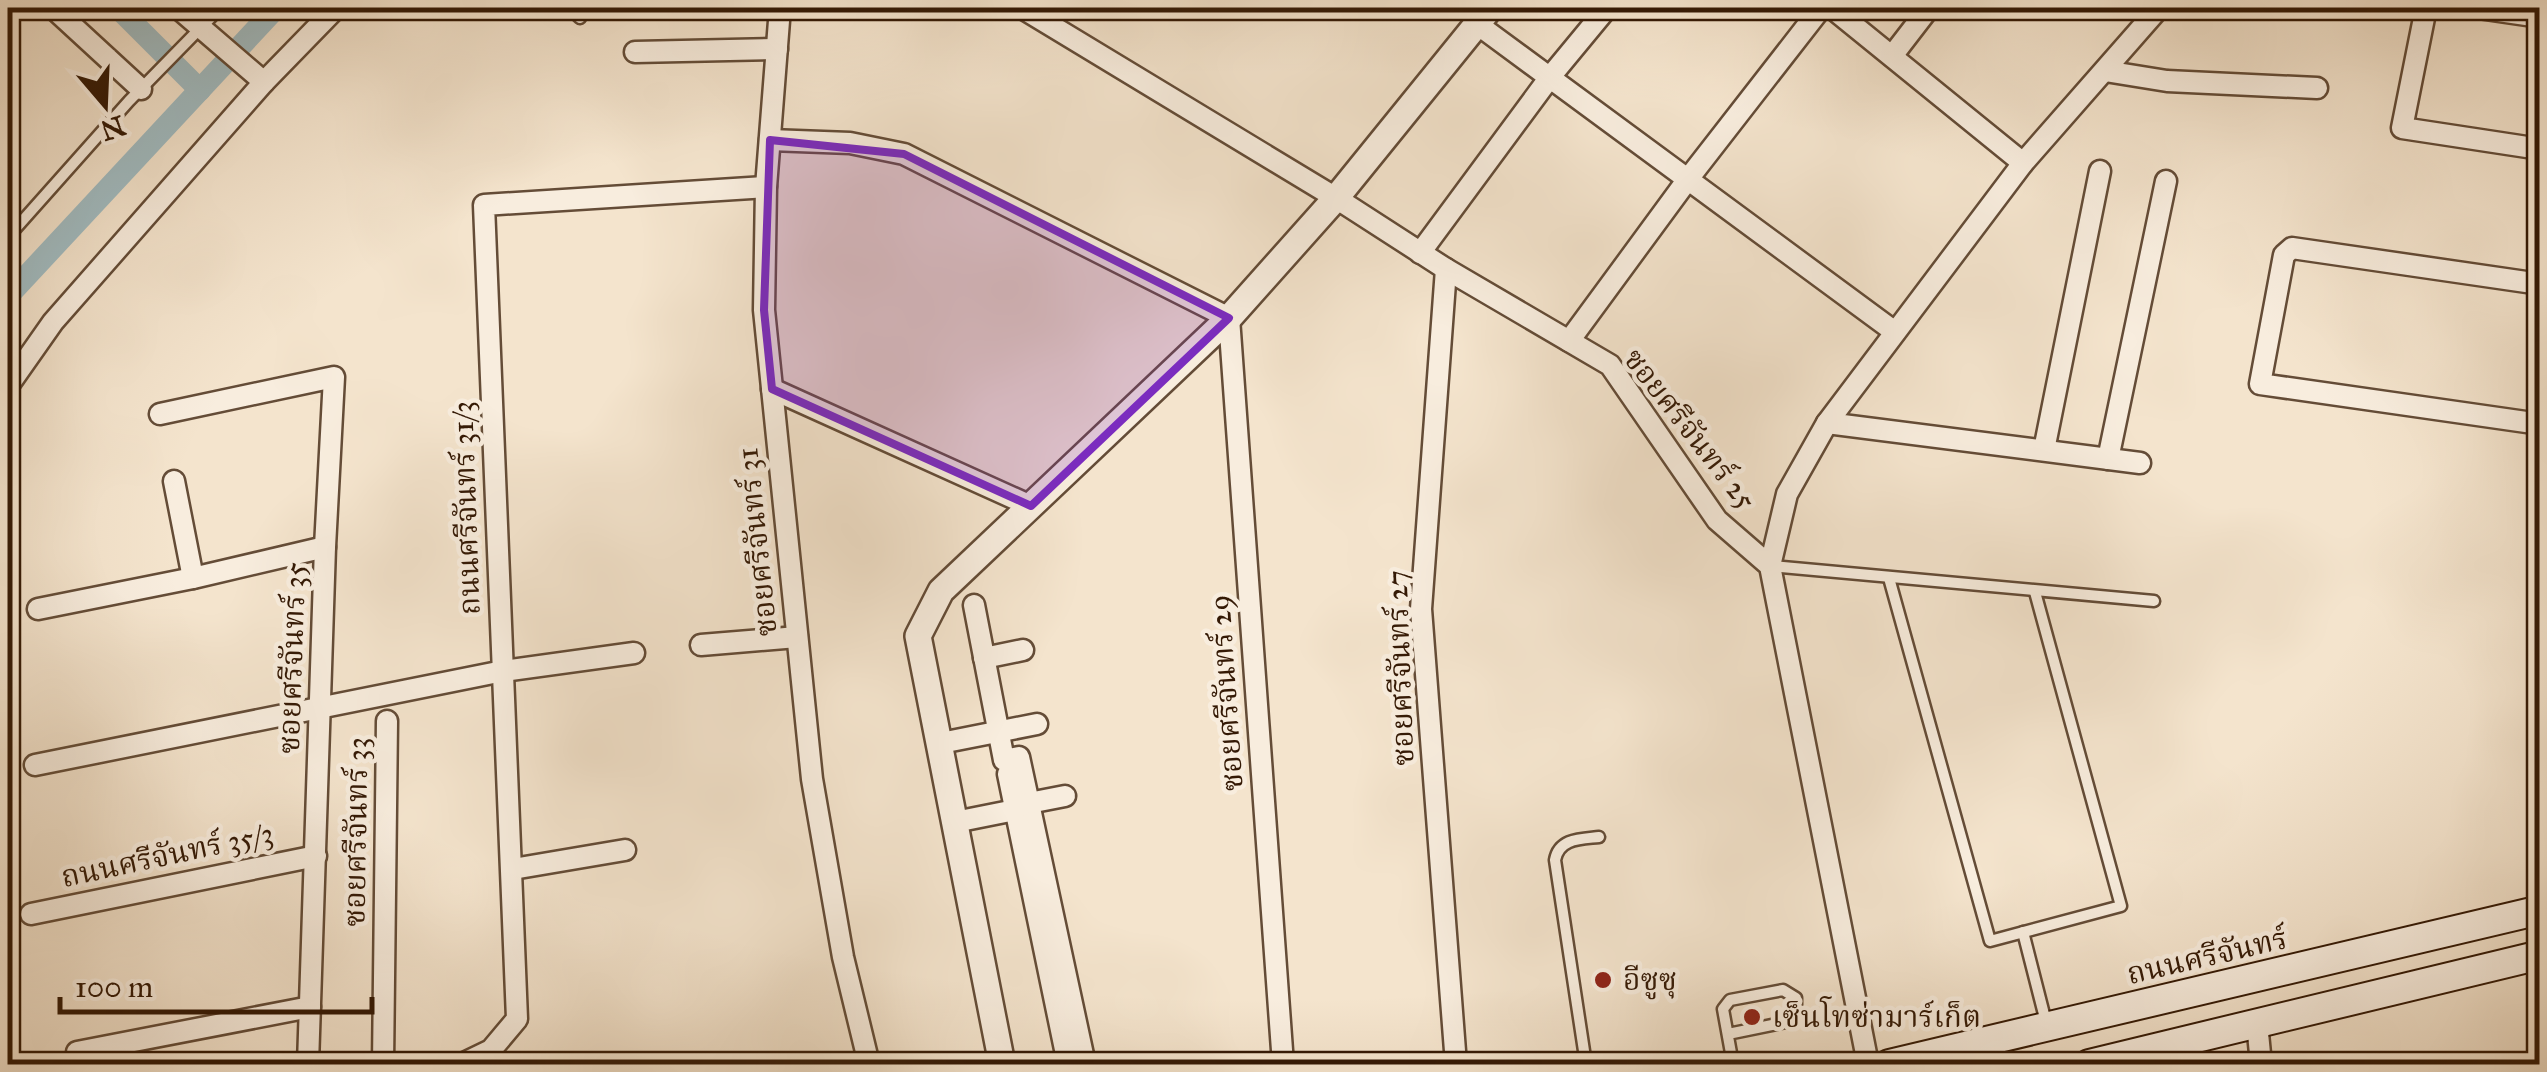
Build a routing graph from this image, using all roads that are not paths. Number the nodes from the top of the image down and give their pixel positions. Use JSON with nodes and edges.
{"nodes":[{"id":1,"x":53,"y":8,"type":"edge"},
{"id":2,"x":220,"y":8,"type":"edge"},
{"id":3,"x":336,"y":8,"type":"edge"},
{"id":4,"x":569,"y":8,"type":"edge"},
{"id":5,"x":780,"y":8,"type":"edge"},
{"id":6,"x":1022,"y":8,"type":"edge"},
{"id":7,"x":1607,"y":8,"type":"edge"},
{"id":8,"x":1821,"y":8,"type":"edge"},
{"id":9,"x":1832,"y":8,"type":"edge"},
{"id":10,"x":1929,"y":8,"type":"edge"},
{"id":11,"x":2160,"y":8,"type":"edge"},
{"id":12,"x":2426,"y":8,"type":"edge"},
{"id":13,"x":2478,"y":8,"type":"edge"},
{"id":14,"x":189,"y":15,"type":"edge"},
{"id":15,"x":1484,"y":16,"type":"edge"},
{"id":16,"x":2540,"y":17,"type":"edge"},
{"id":17,"x":580,"y":18,"type":"dead end"},
{"id":18,"x":777,"y":48,"type":"junction"},
{"id":19,"x":635,"y":52,"type":"dead end"},
{"id":20,"x":1892,"y":56,"type":"junction"},
{"id":21,"x":2105,"y":71,"type":"junction"},
{"id":22,"x":1550,"y":77,"type":"junction"},
{"id":23,"x":264,"y":82,"type":"junction"},
{"id":24,"x":2317,"y":88,"type":"dead end"},
{"id":25,"x":141,"y":89,"type":"junction"},
{"id":26,"x":770,"y":140,"type":"junction"},
{"id":27,"x":2540,"y":149,"type":"edge"},
{"id":28,"x":2023,"y":163,"type":"junction"},
{"id":29,"x":2100,"y":171,"type":"dead end"},
{"id":30,"x":1688,"y":179,"type":"junction"},
{"id":31,"x":2166,"y":181,"type":"dead end"},
{"id":32,"x":766,"y":188,"type":"junction"},
{"id":33,"x":1336,"y":198,"type":"junction"},
{"id":34,"x":8,"y":237,"type":"edge"},
{"id":35,"x":1420,"y":253,"type":"junction"},
{"id":36,"x":1446,"y":269,"type":"junction"},
{"id":37,"x":2540,"y":284,"type":"edge"},
{"id":38,"x":1229,"y":318,"type":"junction"},
{"id":39,"x":1895,"y":332,"type":"junction"},
{"id":40,"x":1569,"y":341,"type":"junction"},
{"id":41,"x":8,"y":386,"type":"edge"},
{"id":42,"x":772,"y":389,"type":"junction"},
{"id":43,"x":160,"y":414,"type":"dead end"},
{"id":44,"x":1827,"y":422,"type":"junction"},
{"id":45,"x":2540,"y":424,"type":"edge"},
{"id":46,"x":2044,"y":450,"type":"junction"},
{"id":47,"x":2108,"y":458,"type":"junction"},
{"id":48,"x":2140,"y":462,"type":"dead end"},
{"id":49,"x":174,"y":481,"type":"dead end"},
{"id":50,"x":1031,"y":506,"type":"junction"},
{"id":51,"x":325,"y":547,"type":"junction"},
{"id":52,"x":1770,"y":566,"type":"junction"},
{"id":53,"x":193,"y":578,"type":"junction"},
{"id":54,"x":1889,"y":578,"type":"junction"},
{"id":55,"x":2035,"y":592,"type":"junction"},
{"id":56,"x":2154,"y":602,"type":"dead end"},
{"id":57,"x":974,"y":605,"type":"dead end"},
{"id":58,"x":38,"y":609,"type":"dead end"},
{"id":59,"x":798,"y":638,"type":"junction"},
{"id":60,"x":701,"y":646,"type":"dead end"},
{"id":61,"x":1023,"y":650,"type":"dead end"},
{"id":62,"x":634,"y":653,"type":"dead end"},
{"id":63,"x":984,"y":658,"type":"junction"},
{"id":64,"x":503,"y":671,"type":"junction"},
{"id":65,"x":321,"y":707,"type":"junction"},
{"id":66,"x":387,"y":721,"type":"dead end"},
{"id":67,"x":1037,"y":724,"type":"dead end"},
{"id":68,"x":999,"y":732,"type":"junction"},
{"id":69,"x":951,"y":741,"type":"dead end"},
{"id":70,"x":35,"y":765,"type":"dead end"},
{"id":71,"x":1008,"y":774,"type":"dead end"},
{"id":72,"x":1065,"y":796,"type":"dead end"},
{"id":73,"x":1022,"y":806,"type":"junction"},
{"id":74,"x":965,"y":820,"type":"dead end"},
{"id":75,"x":1599,"y":837,"type":"dead end"},
{"id":76,"x":625,"y":850,"type":"dead end"},
{"id":77,"x":316,"y":856,"type":"junction"},
{"id":78,"x":512,"y":869,"type":"junction"},
{"id":79,"x":2540,"y":910,"type":"edge"},
{"id":80,"x":31,"y":914,"type":"dead end"},
{"id":81,"x":2023,"y":932,"type":"junction"},
{"id":82,"x":2540,"y":955,"type":"edge"},
{"id":83,"x":310,"y":1007,"type":"junction"},
{"id":84,"x":2258,"y":1023,"type":"junction"},
{"id":85,"x":2047,"y":1027,"type":"junction"},
{"id":86,"x":1728,"y":1034,"type":"junction"},
{"id":87,"x":77,"y":1052,"type":"dead end"},
{"id":88,"x":308,"y":1064,"type":"edge"},
{"id":89,"x":383,"y":1064,"type":"edge"},
{"id":90,"x":462,"y":1064,"type":"edge"},
{"id":91,"x":869,"y":1064,"type":"edge"},
{"id":92,"x":1002,"y":1064,"type":"edge"},
{"id":93,"x":1068,"y":1064,"type":"edge"},
{"id":94,"x":1085,"y":1064,"type":"edge"},
{"id":95,"x":1283,"y":1064,"type":"edge"},
{"id":96,"x":1456,"y":1064,"type":"edge"},
{"id":97,"x":1586,"y":1064,"type":"edge"},
{"id":98,"x":1734,"y":1064,"type":"edge"},
{"id":99,"x":1868,"y":1064,"type":"edge"},
{"id":100,"x":1890,"y":1064,"type":"edge"},
{"id":101,"x":2089,"y":1064,"type":"edge"},
{"id":102,"x":2261,"y":1064,"type":"edge"}],
"edges":[{"from":1,"to":25,"type":"street"},
{"from":2,"to":14,"type":"lane"},
{"from":3,"to":23,"type":"street"},
{"from":4,"to":17,"type":"lane"},
{"from":5,"to":18,"type":"street","name":"ซอยศรีจันทร์ 31"},
{"from":6,"to":33,"type":"street","name":"ซอยศรีจันทร์ 25"},
{"from":7,"to":22,"type":"street"},
{"from":8,"to":30,"type":"street"},
{"from":9,"to":20,"type":"street"},
{"from":10,"to":20,"type":"street"},
{"from":11,"to":21,"type":"street"},
{"from":12,"to":27,"type":"street"},
{"from":13,"to":16,"type":"street"},
{"from":14,"to":23,"type":"street"},
{"from":14,"to":25,"type":"lane"},
{"from":15,"to":22,"type":"street"},
{"from":15,"to":33,"type":"street"},
{"from":18,"to":19,"type":"street"},
{"from":18,"to":26,"type":"street","name":"ซอยศรีจันทร์ 31"},
{"from":20,"to":28,"type":"street"},
{"from":21,"to":24,"type":"street"},
{"from":21,"to":28,"type":"street"},
{"from":22,"to":30,"type":"street"},
{"from":22,"to":35,"type":"street"},
{"from":23,"to":41,"type":"street"},
{"from":25,"to":34,"type":"lane"},
{"from":26,"to":32,"type":"street","name":"ซอยศรีจันทร์ 31"},
{"from":26,"to":38,"type":"street"},
{"from":28,"to":39,"type":"street"},
{"from":29,"to":46,"type":"street"},
{"from":30,"to":39,"type":"street"},
{"from":30,"to":40,"type":"street"},
{"from":31,"to":47,"type":"street"},
{"from":32,"to":42,"type":"street","name":"ซอยศรีจันทร์ 31"},
{"from":32,"to":64,"type":"street","name":"ถนนศรีจันทร์ 31/3"},
{"from":33,"to":35,"type":"street","name":"ซอยศรีจันทร์ 25"},
{"from":33,"to":38,"type":"street"},
{"from":35,"to":36,"type":"street","name":"ซอยศรีจันทร์ 25"},
{"from":36,"to":40,"type":"street","name":"ซอยศรีจันทร์ 25"},
{"from":36,"to":96,"type":"street","name":"ซอยศรีจันทร์ 27"},
{"from":37,"to":45,"type":"street"},
{"from":38,"to":50,"type":"street"},
{"from":38,"to":95,"type":"street","name":"ซอยศรีจันทร์ 29"},
{"from":39,"to":44,"type":"street"},
{"from":40,"to":52,"type":"street","name":"ซอยศรีจันทร์ 25"},
{"from":42,"to":50,"type":"street"},
{"from":42,"to":59,"type":"street","name":"ซอยศรีจันทร์ 31"},
{"from":43,"to":51,"type":"street"},
{"from":44,"to":46,"type":"street"},
{"from":44,"to":52,"type":"street"},
{"from":46,"to":47,"type":"street"},
{"from":47,"to":48,"type":"street"},
{"from":49,"to":53,"type":"street"},
{"from":50,"to":92,"type":"street"},
{"from":51,"to":53,"type":"street","name":"ซอยศรีจันทร์ 35"},
{"from":51,"to":65,"type":"street","name":"ซอยศรีจันทร์ 35"},
{"from":52,"to":54,"type":"lane"},
{"from":52,"to":99,"type":"street"},
{"from":53,"to":58,"type":"street","name":"ซอยศรีจันทร์ 35"},
{"from":54,"to":55,"type":"lane"},
{"from":54,"to":81,"type":"lane"},
{"from":55,"to":56,"type":"lane"},
{"from":55,"to":81,"type":"lane"},
{"from":57,"to":63,"type":"street"},
{"from":59,"to":60,"type":"street"},
{"from":59,"to":91,"type":"street","name":"ซอยศรีจันทร์ 31"},
{"from":61,"to":63,"type":"street"},
{"from":62,"to":64,"type":"street"},
{"from":63,"to":68,"type":"street"},
{"from":64,"to":65,"type":"street"},
{"from":64,"to":78,"type":"street","name":"ถนนศรีจันทร์ 31/3"},
{"from":65,"to":70,"type":"street"},
{"from":65,"to":77,"type":"street","name":"ซอยศรีจันทร์ 35"},
{"from":66,"to":89,"type":"street","name":"ซอยศรีจันทร์ 33"},
{"from":67,"to":68,"type":"street"},
{"from":68,"to":69,"type":"street"},
{"from":68,"to":73,"type":"street"},
{"from":71,"to":73,"type":"street"},
{"from":72,"to":73,"type":"street"},
{"from":73,"to":74,"type":"street"},
{"from":73,"to":93,"type":"street"},
{"from":73,"to":94,"type":"street"},
{"from":75,"to":97,"type":"lane"},
{"from":76,"to":78,"type":"street"},
{"from":77,"to":80,"type":"street","name":"ถนนศรีจันทร์ 35/3"},
{"from":77,"to":83,"type":"street","name":"ซอยศรีจันทร์ 35"},
{"from":78,"to":90,"type":"street","name":"ถนนศรีจันทร์ 31/3"},
{"from":79,"to":85,"type":"main road","name":"ถนนศรีจันทร์"},
{"from":81,"to":85,"type":"lane"},
{"from":82,"to":84,"type":"main road"},
{"from":83,"to":87,"type":"street"},
{"from":83,"to":88,"type":"street","name":"ซอยศรีจันทร์ 35"},
{"from":84,"to":101,"type":"main road"},
{"from":84,"to":102,"type":"street"},
{"from":85,"to":100,"type":"main road","name":"ถนนศรีจันทร์"},
{"from":86,"to":86,"type":"lane"},
{"from":86,"to":98,"type":"lane"}]}
